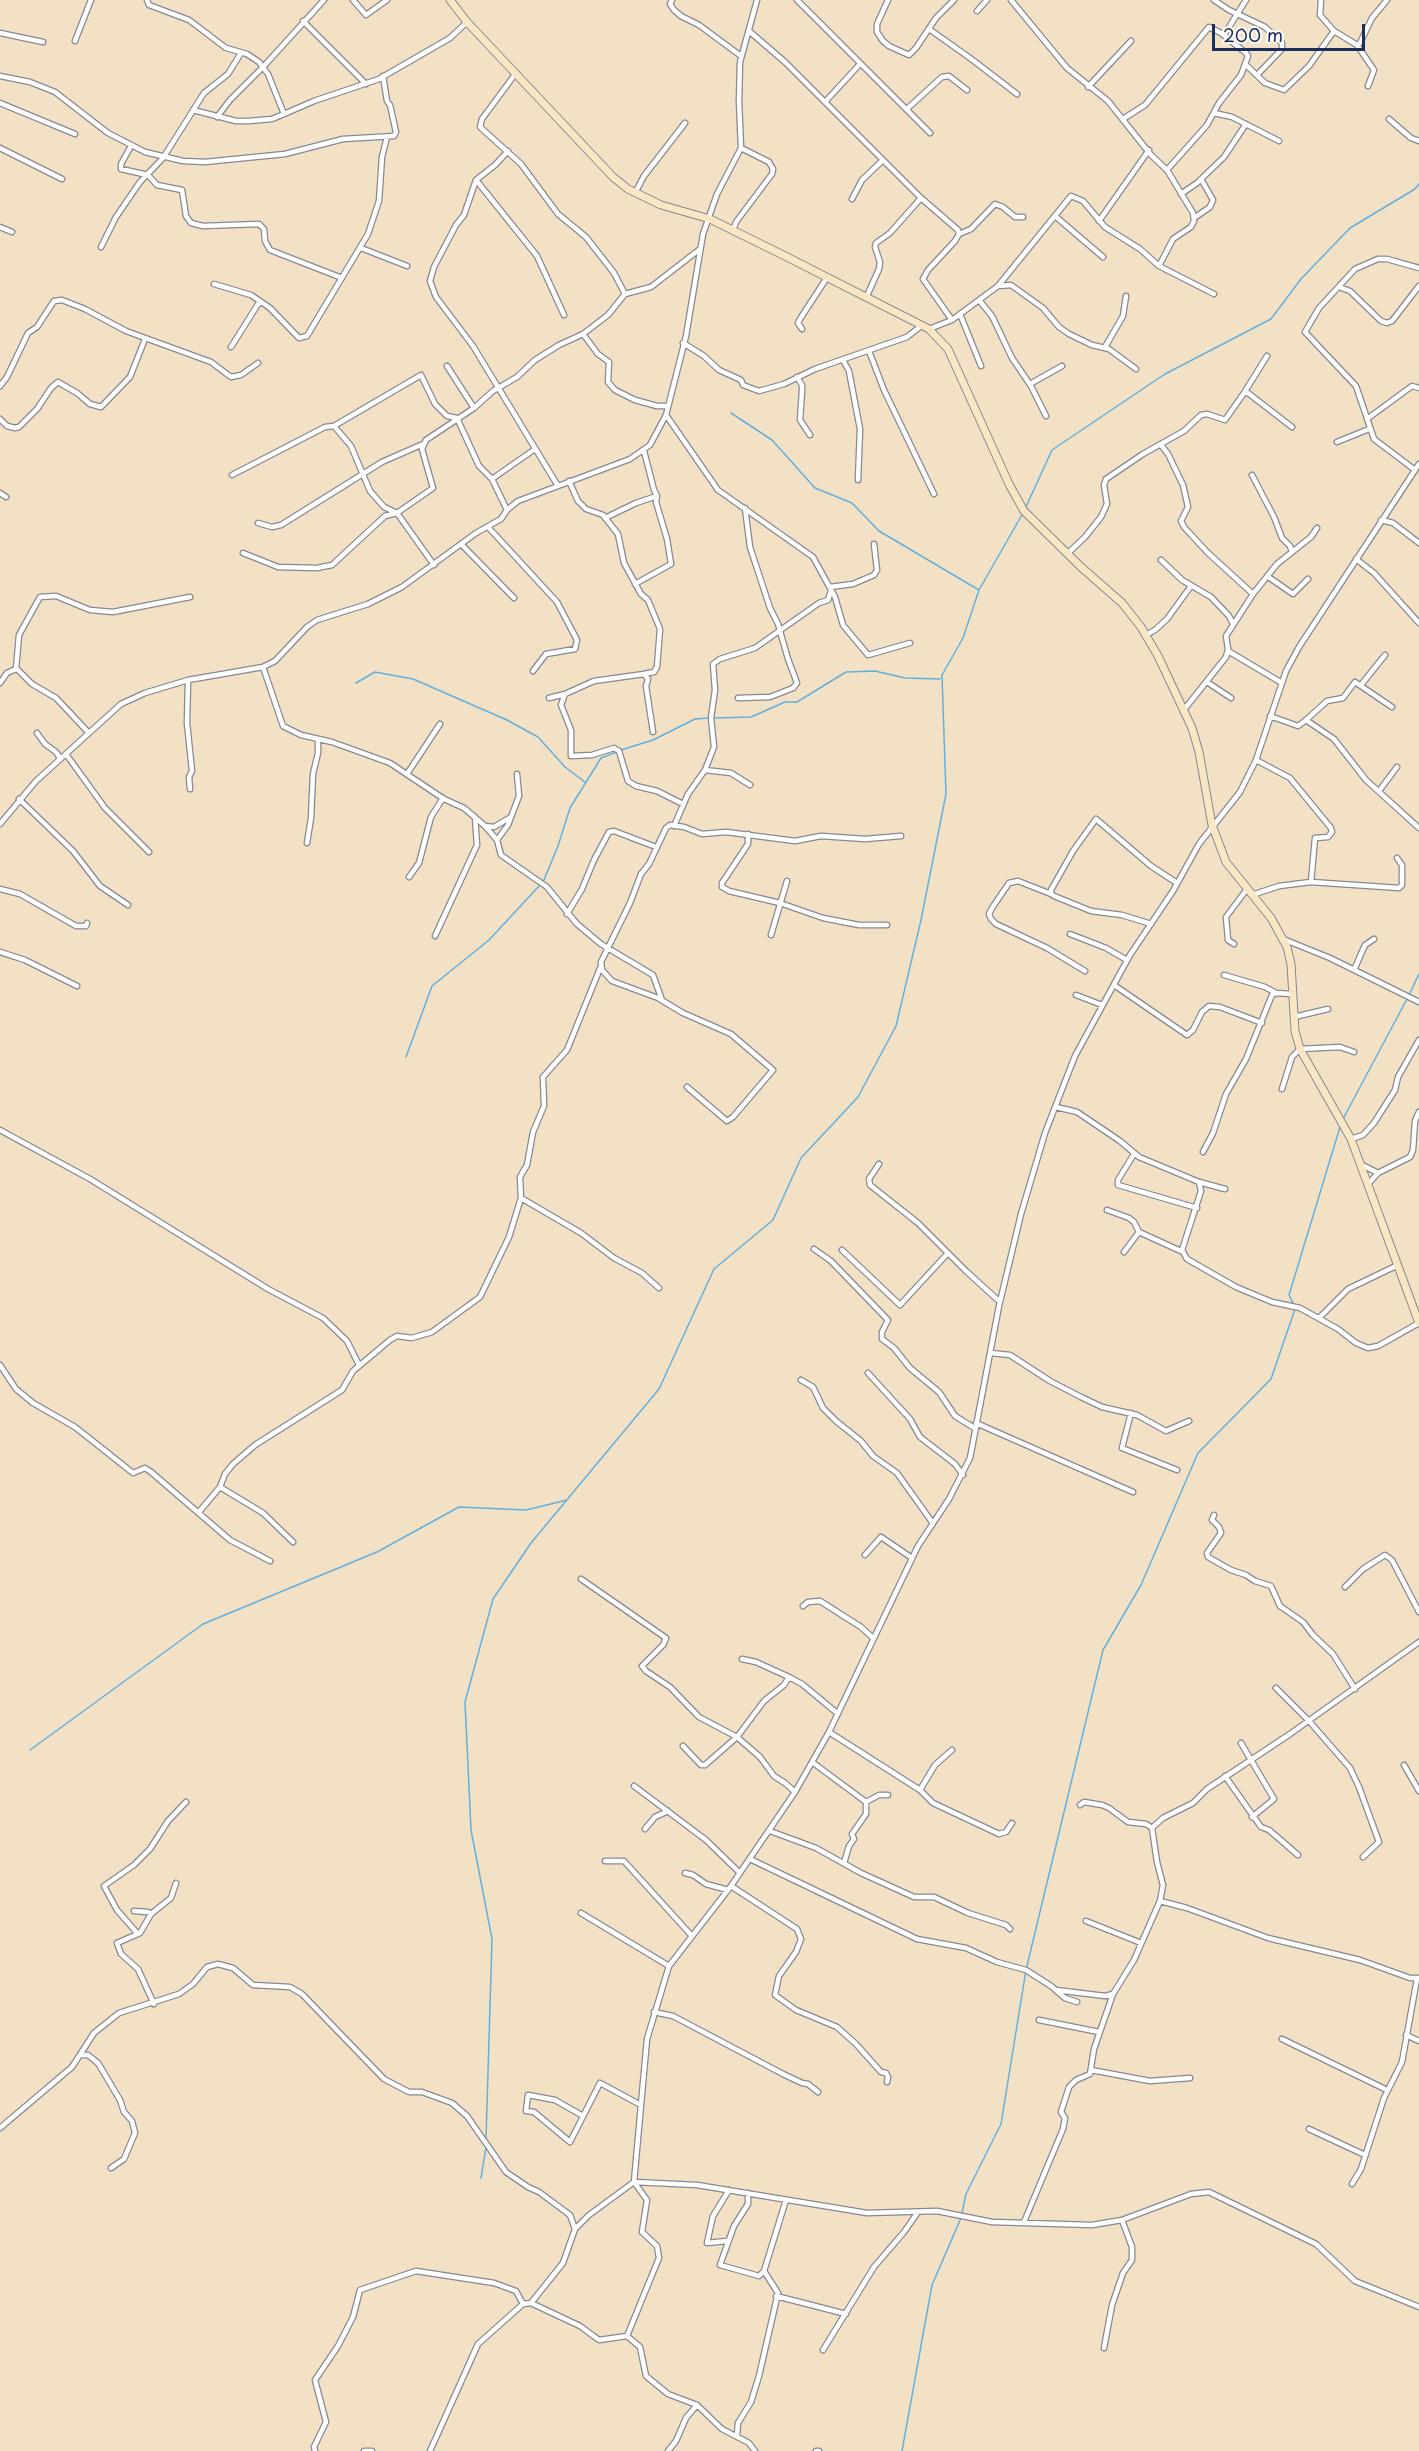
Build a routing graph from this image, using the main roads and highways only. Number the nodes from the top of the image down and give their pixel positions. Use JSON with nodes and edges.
{"nodes":[{"id":1,"x":450,"y":0,"type":"edge"},
{"id":2,"x":1419,"y":1323,"type":"edge"}],
"edges":[{"from":1,"to":2,"type":"main road"}]}
